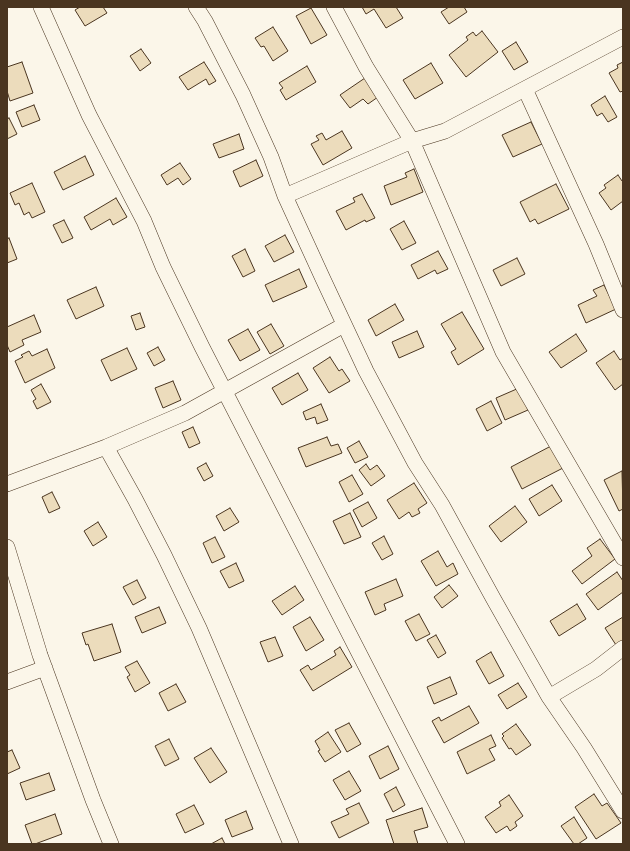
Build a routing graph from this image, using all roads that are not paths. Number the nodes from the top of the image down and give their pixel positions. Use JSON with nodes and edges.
{"nodes":[{"id":1,"x":41,"y":7,"type":"edge"},
{"id":2,"x":196,"y":7,"type":"edge"},
{"id":3,"x":334,"y":7,"type":"edge"},
{"id":4,"x":623,"y":38,"type":"edge"},
{"id":5,"x":525,"y":89,"type":"junction"},
{"id":6,"x":412,"y":141,"type":"junction"},
{"id":7,"x":286,"y":196,"type":"junction"},
{"id":8,"x":623,"y":310,"type":"edge"},
{"id":9,"x":344,"y":325,"type":"junction"},
{"id":10,"x":225,"y":391,"type":"junction"},
{"id":11,"x":106,"y":447,"type":"junction"},
{"id":12,"x":7,"y":484,"type":"edge"},
{"id":13,"x":7,"y":547,"type":"edge"},
{"id":14,"x":623,"y":558,"type":"edge"},
{"id":15,"x":623,"y":648,"type":"edge"},
{"id":16,"x":45,"y":668,"type":"junction"},
{"id":17,"x":7,"y":682,"type":"edge"},
{"id":18,"x":549,"y":697,"type":"junction"},
{"id":19,"x":623,"y":811,"type":"edge"},
{"id":20,"x":111,"y":844,"type":"edge"},
{"id":21,"x":291,"y":844,"type":"edge"},
{"id":22,"x":457,"y":844,"type":"edge"}],
"edges":[{"from":1,"to":10,"type":"street"},
{"from":2,"to":7,"type":"street"},
{"from":3,"to":6,"type":"street"},
{"from":4,"to":5,"type":"street"},
{"from":5,"to":6,"type":"street"},
{"from":5,"to":8,"type":"street"},
{"from":6,"to":7,"type":"street"},
{"from":6,"to":14,"type":"street"},
{"from":7,"to":9,"type":"street"},
{"from":9,"to":10,"type":"street"},
{"from":9,"to":18,"type":"street"},
{"from":10,"to":11,"type":"street"},
{"from":10,"to":22,"type":"street"},
{"from":11,"to":12,"type":"street"},
{"from":11,"to":21,"type":"street"},
{"from":13,"to":16,"type":"street"},
{"from":15,"to":18,"type":"street"},
{"from":16,"to":17,"type":"street"},
{"from":16,"to":20,"type":"street"},
{"from":18,"to":19,"type":"street"}]}
